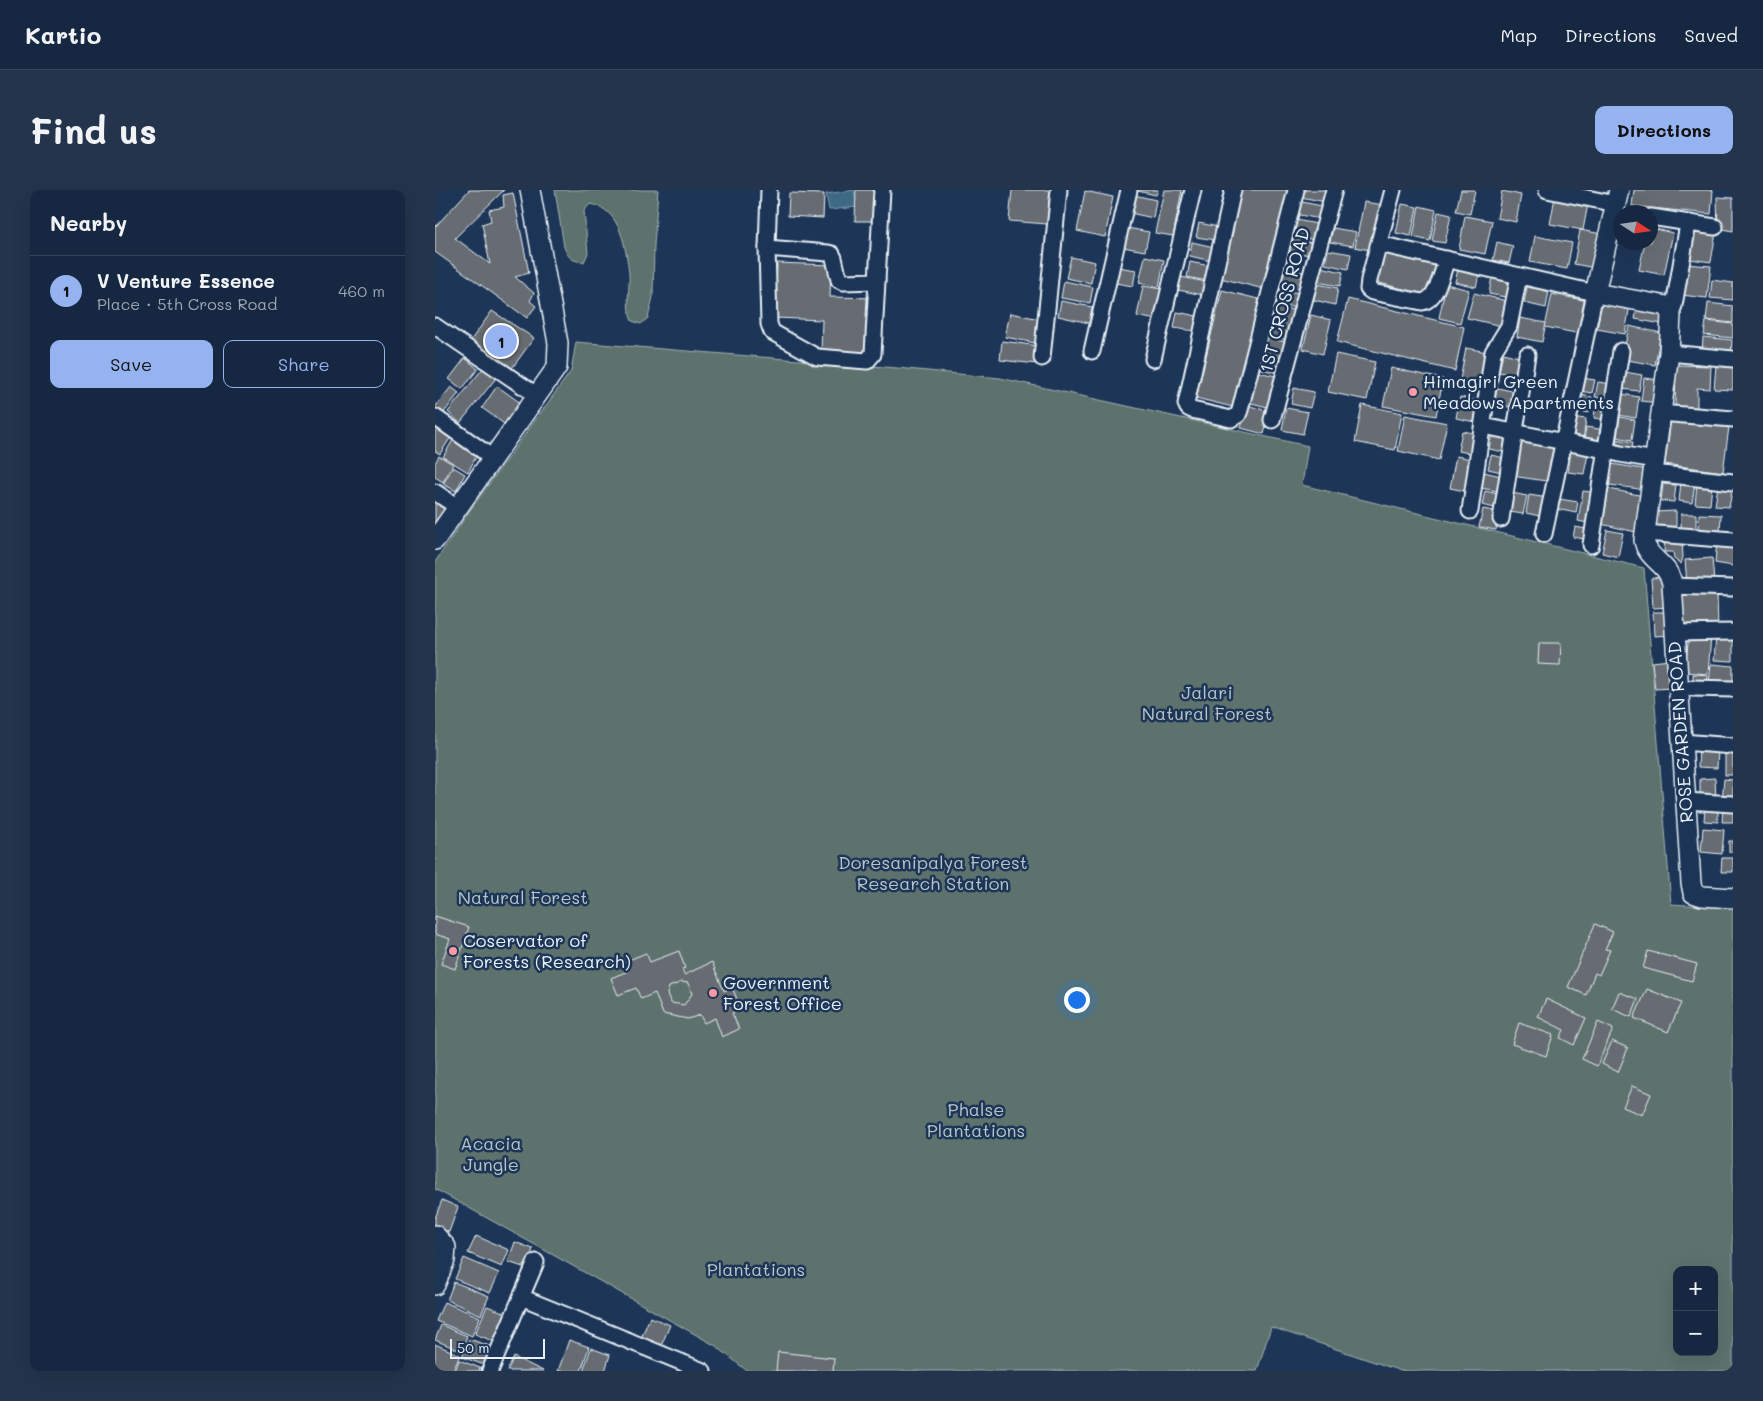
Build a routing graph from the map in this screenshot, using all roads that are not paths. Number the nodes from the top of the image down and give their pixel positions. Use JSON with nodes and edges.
{"nodes":[{"id":1,"x":530,"y":190,"type":"edge"},
{"id":2,"x":769,"y":190,"type":"edge"},
{"id":3,"x":776,"y":190,"type":"edge"},
{"id":4,"x":882,"y":190,"type":"edge"},
{"id":5,"x":1059,"y":190,"type":"edge"},
{"id":6,"x":1129,"y":190,"type":"edge"},
{"id":7,"x":1193,"y":190,"type":"edge"},
{"id":8,"x":1233,"y":190,"type":"edge"},
{"id":9,"x":1296,"y":190,"type":"edge"},
{"id":10,"x":1334,"y":190,"type":"edge"},
{"id":11,"x":1393,"y":190,"type":"edge"},
{"id":12,"x":1547,"y":190,"type":"edge"},
{"id":13,"x":1619,"y":204,"type":"edge"},
{"id":14,"x":1658,"y":218,"type":"edge"},
{"id":15,"x":1688,"y":224,"type":"junction"},
{"id":16,"x":1715,"y":228,"type":"dead end"},
{"id":17,"x":1379,"y":244,"type":"junction"},
{"id":18,"x":767,"y":248,"type":"junction"},
{"id":19,"x":1447,"y":260,"type":"junction"},
{"id":20,"x":1519,"y":276,"type":"junction"},
{"id":21,"x":877,"y":282,"type":"junction"},
{"id":22,"x":1595,"y":293,"type":"junction"},
{"id":23,"x":1669,"y":310,"type":"junction"},
{"id":24,"x":435,"y":326,"type":"edge"},
{"id":25,"x":1621,"y":351,"type":"dead end"},
{"id":26,"x":1092,"y":352,"type":"dead end"},
{"id":27,"x":1669,"y":353,"type":"junction"},
{"id":28,"x":1527,"y":355,"type":"dead end"},
{"id":29,"x":1042,"y":358,"type":"dead end"},
{"id":30,"x":1153,"y":359,"type":"dead end"},
{"id":31,"x":1733,"y":359,"type":"edge"},
{"id":32,"x":537,"y":395,"type":"junction"},
{"id":33,"x":1661,"y":414,"type":"junction"},
{"id":34,"x":435,"y":417,"type":"edge"},
{"id":35,"x":1733,"y":419,"type":"edge"},
{"id":36,"x":1272,"y":420,"type":"dead end"},
{"id":37,"x":1483,"y":426,"type":"junction"},
{"id":38,"x":1515,"y":432,"type":"junction"},
{"id":39,"x":1563,"y":441,"type":"junction"},
{"id":40,"x":1605,"y":450,"type":"junction"},
{"id":41,"x":493,"y":458,"type":"junction"},
{"id":42,"x":1654,"y":466,"type":"junction"},
{"id":43,"x":1733,"y":482,"type":"edge"},
{"id":44,"x":435,"y":492,"type":"edge"},
{"id":45,"x":459,"y":508,"type":"junction"},
{"id":46,"x":1470,"y":512,"type":"dead end"},
{"id":47,"x":1501,"y":519,"type":"dead end"},
{"id":48,"x":1544,"y":534,"type":"dead end"},
{"id":49,"x":1645,"y":536,"type":"junction"},
{"id":50,"x":435,"y":540,"type":"edge"},
{"id":51,"x":1733,"y":540,"type":"edge"},
{"id":52,"x":1591,"y":545,"type":"dead end"},
{"id":53,"x":1672,"y":586,"type":"junction"},
{"id":54,"x":1733,"y":588,"type":"edge"},
{"id":55,"x":1733,"y":632,"type":"edge"},
{"id":56,"x":1675,"y":633,"type":"junction"},
{"id":57,"x":1692,"y":688,"type":"dead end"},
{"id":58,"x":1733,"y":689,"type":"edge"},
{"id":59,"x":1682,"y":742,"type":"junction"},
{"id":60,"x":1733,"y":746,"type":"edge"},
{"id":61,"x":1686,"y":801,"type":"junction"},
{"id":62,"x":1733,"y":804,"type":"edge"},
{"id":63,"x":1733,"y":898,"type":"edge"},
{"id":64,"x":435,"y":1235,"type":"edge"},
{"id":65,"x":536,"y":1262,"type":"dead end"},
{"id":66,"x":435,"y":1285,"type":"edge"},
{"id":67,"x":521,"y":1298,"type":"junction"},
{"id":68,"x":490,"y":1371,"type":"edge"},
{"id":69,"x":703,"y":1371,"type":"edge"}],
"edges":[{"from":1,"to":32,"type":"street"},
{"from":2,"to":3,"type":"street"},
{"from":2,"to":18,"type":"street"},
{"from":4,"to":21,"type":"street"},
{"from":5,"to":29,"type":"street"},
{"from":6,"to":26,"type":"street"},
{"from":7,"to":30,"type":"street"},
{"from":8,"to":9,"type":"street"},
{"from":10,"to":36,"type":"street","name":"1ST CROSS ROAD"},
{"from":11,"to":17,"type":"street"},
{"from":12,"to":13,"type":"street"},
{"from":13,"to":22,"type":"street"},
{"from":14,"to":15,"type":"street"},
{"from":15,"to":16,"type":"street"},
{"from":15,"to":23,"type":"street"},
{"from":17,"to":19,"type":"street"},
{"from":17,"to":19,"type":"street"},
{"from":18,"to":21,"type":"street"},
{"from":18,"to":21,"type":"street"},
{"from":19,"to":20,"type":"street"},
{"from":20,"to":22,"type":"street"},
{"from":20,"to":37,"type":"street"},
{"from":22,"to":23,"type":"street"},
{"from":22,"to":39,"type":"street"},
{"from":23,"to":27,"type":"street"},
{"from":24,"to":32,"type":"street"},
{"from":25,"to":40,"type":"street"},
{"from":27,"to":31,"type":"street"},
{"from":27,"to":33,"type":"street"},
{"from":28,"to":38,"type":"street"},
{"from":32,"to":41,"type":"street"},
{"from":33,"to":35,"type":"street"},
{"from":33,"to":42,"type":"street"},
{"from":34,"to":41,"type":"street"},
{"from":37,"to":38,"type":"street"},
{"from":37,"to":46,"type":"street"},
{"from":38,"to":39,"type":"street"},
{"from":38,"to":47,"type":"street"},
{"from":39,"to":40,"type":"street"},
{"from":39,"to":48,"type":"street"},
{"from":40,"to":42,"type":"street"},
{"from":40,"to":52,"type":"street"},
{"from":41,"to":45,"type":"street"},
{"from":42,"to":43,"type":"street"},
{"from":42,"to":49,"type":"street"},
{"from":44,"to":45,"type":"street"},
{"from":45,"to":50,"type":"street"},
{"from":49,"to":51,"type":"street"},
{"from":49,"to":53,"type":"street","name":"ROSE GARDEN ROAD"},
{"from":53,"to":54,"type":"street"},
{"from":53,"to":56,"type":"street","name":"ROSE GARDEN ROAD"},
{"from":55,"to":56,"type":"street"},
{"from":56,"to":59,"type":"street","name":"ROSE GARDEN ROAD"},
{"from":57,"to":58,"type":"street"},
{"from":59,"to":60,"type":"street"},
{"from":59,"to":61,"type":"street","name":"ROSE GARDEN ROAD"},
{"from":61,"to":62,"type":"street"},
{"from":61,"to":63,"type":"street","name":"ROSE GARDEN ROAD"},
{"from":64,"to":66,"type":"street"},
{"from":65,"to":67,"type":"street"},
{"from":67,"to":68,"type":"street"},
{"from":67,"to":69,"type":"street"}]}
